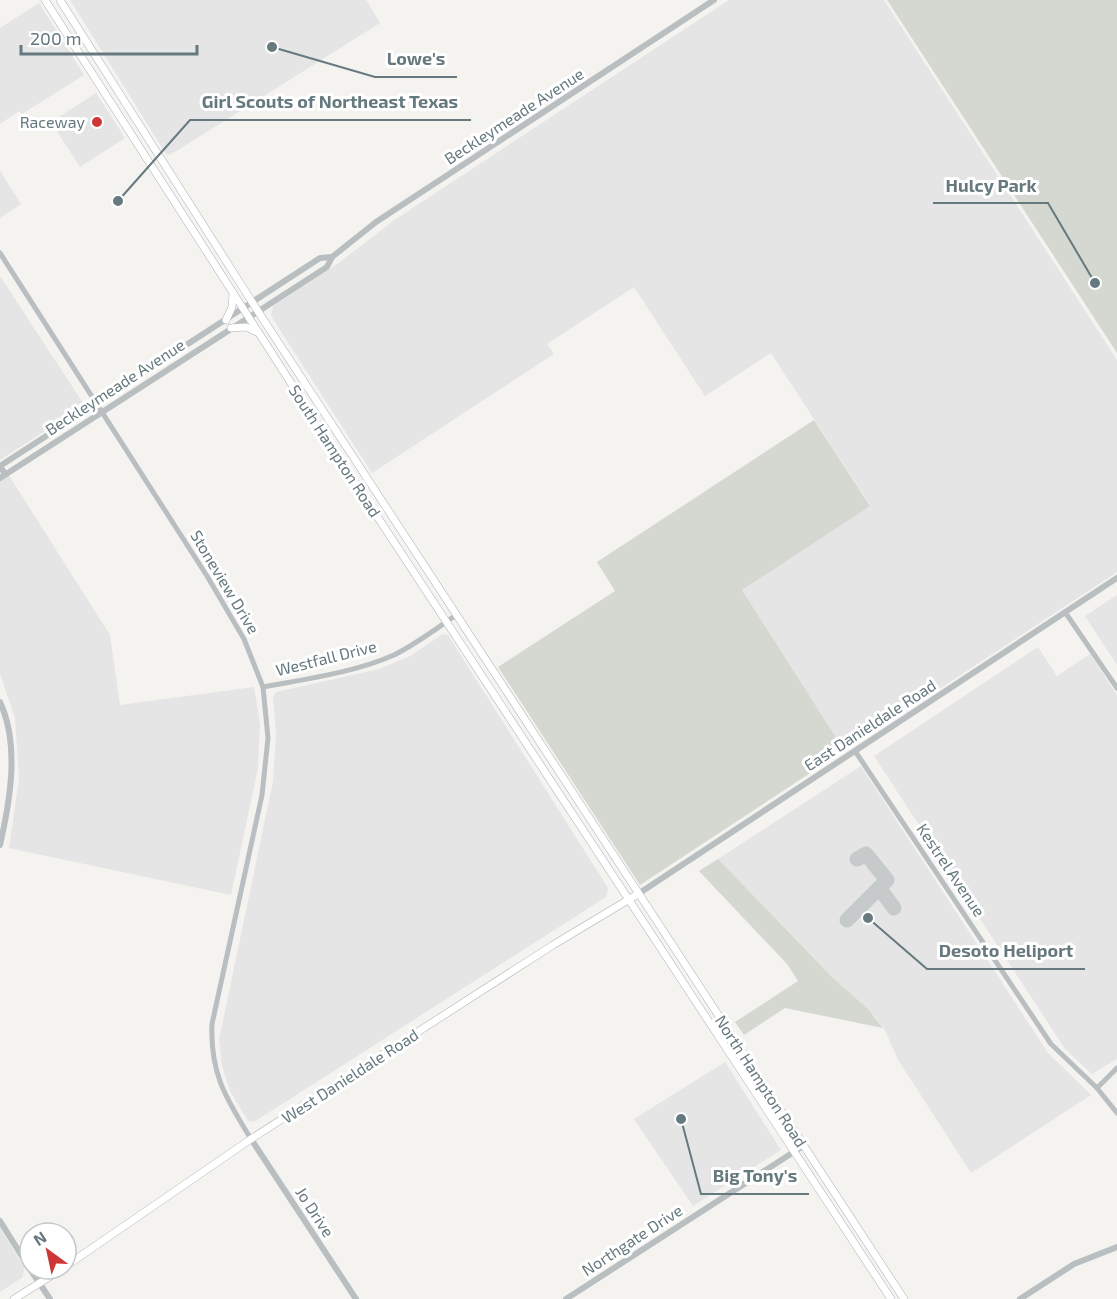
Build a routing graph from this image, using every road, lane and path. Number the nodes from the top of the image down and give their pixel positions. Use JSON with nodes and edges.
{"nodes":[{"id":1,"x":45,"y":0,"type":"edge"},
{"id":2,"x":60,"y":0,"type":"edge"},
{"id":3,"x":714,"y":0,"type":"edge"},
{"id":4,"x":110,"y":78,"type":"junction"},
{"id":5,"x":99,"y":85,"type":"junction"},
{"id":6,"x":179,"y":187,"type":"junction"},
{"id":7,"x":169,"y":193,"type":"junction"},
{"id":8,"x":0,"y":253,"type":"edge"},
{"id":9,"x":332,"y":257,"type":"junction"},
{"id":10,"x":233,"y":294,"type":"junction"},
{"id":11,"x":253,"y":303,"type":"junction"},
{"id":12,"x":243,"y":309,"type":"junction"},
{"id":13,"x":258,"y":311,"type":"junction"},
{"id":14,"x":248,"y":317,"type":"junction"},
{"id":15,"x":226,"y":320,"type":"junction"},
{"id":16,"x":231,"y":328,"type":"junction"},
{"id":17,"x":258,"y":333,"type":"junction"},
{"id":18,"x":95,"y":404,"type":"junction"},
{"id":19,"x":101,"y":412,"type":"junction"},
{"id":20,"x":0,"y":466,"type":"edge"},
{"id":21,"x":3,"y":476,"type":"edge"},
{"id":22,"x":1117,"y":578,"type":"edge"},
{"id":23,"x":1065,"y":612,"type":"junction"},
{"id":24,"x":456,"y":615,"type":"junction"},
{"id":25,"x":447,"y":622,"type":"junction"},
{"id":26,"x":263,"y":687,"type":"junction"},
{"id":27,"x":1117,"y":688,"type":"edge"},
{"id":28,"x":0,"y":702,"type":"edge"},
{"id":29,"x":855,"y":751,"type":"junction"},
{"id":30,"x":546,"y":752,"type":"junction"},
{"id":31,"x":536,"y":758,"type":"junction"},
{"id":32,"x":0,"y":845,"type":"edge"},
{"id":33,"x":638,"y":894,"type":"junction"},
{"id":34,"x":628,"y":900,"type":"junction"},
{"id":35,"x":711,"y":1005,"type":"junction"},
{"id":36,"x":701,"y":1011,"type":"junction"},
{"id":37,"x":1117,"y":1068,"type":"edge"},
{"id":38,"x":761,"y":1081,"type":"junction"},
{"id":39,"x":751,"y":1086,"type":"junction"},
{"id":40,"x":1096,"y":1088,"type":"junction"},
{"id":41,"x":1117,"y":1113,"type":"edge"},
{"id":42,"x":251,"y":1139,"type":"junction"},
{"id":43,"x":803,"y":1146,"type":"junction"},
{"id":44,"x":795,"y":1153,"type":"junction"},
{"id":45,"x":0,"y":1221,"type":"edge"},
{"id":46,"x":1117,"y":1247,"type":"edge"},
{"id":47,"x":18,"y":1250,"type":"edge"},
{"id":48,"x":78,"y":1258,"type":"edge"},
{"id":49,"x":42,"y":1281,"type":"edge"},
{"id":50,"x":39,"y":1283,"type":"junction"},
{"id":51,"x":14,"y":1299,"type":"edge"},
{"id":52,"x":50,"y":1299,"type":"edge"},
{"id":53,"x":356,"y":1299,"type":"edge"},
{"id":54,"x":566,"y":1299,"type":"edge"},
{"id":55,"x":891,"y":1299,"type":"edge"},
{"id":56,"x":904,"y":1299,"type":"edge"},
{"id":57,"x":1020,"y":1299,"type":"edge"}],
"edges":[{"from":1,"to":5,"type":"main road","name":"South Hampton Road"},
{"from":2,"to":4,"type":"main road","name":"South Hampton Road"},
{"from":3,"to":9,"type":"street","name":"Beckleymeade Avenue"},
{"from":4,"to":5,"type":"main road"},
{"from":4,"to":6,"type":"main road","name":"South Hampton Road"},
{"from":5,"to":7,"type":"main road","name":"South Hampton Road"},
{"from":6,"to":7,"type":"main road"},
{"from":6,"to":11,"type":"main road","name":"South Hampton Road"},
{"from":7,"to":10,"type":"main road","name":"South Hampton Road"},
{"from":8,"to":18,"type":"street","name":"Stoneview Drive"},
{"from":9,"to":11,"type":"street","name":"Beckleymeade Avenue"},
{"from":9,"to":13,"type":"street","name":"Beckleymeade Avenue"},
{"from":10,"to":12,"type":"main road","name":"South Hampton Road"},
{"from":10,"to":15,"type":"main road"},
{"from":11,"to":12,"type":"street","name":"Beckleymeade Avenue"},
{"from":11,"to":13,"type":"main road","name":"South Hampton Road"},
{"from":12,"to":14,"type":"main road","name":"South Hampton Road"},
{"from":12,"to":15,"type":"street","name":"Beckleymeade Avenue"},
{"from":13,"to":14,"type":"street","name":"Beckleymeade Avenue"},
{"from":13,"to":24,"type":"main road","name":"South Hampton Road"},
{"from":14,"to":16,"type":"street","name":"Beckleymeade Avenue"},
{"from":14,"to":17,"type":"main road","name":"South Hampton Road"},
{"from":15,"to":18,"type":"street","name":"Beckleymeade Avenue"},
{"from":16,"to":17,"type":"main road"},
{"from":16,"to":19,"type":"street","name":"Beckleymeade Avenue"},
{"from":17,"to":25,"type":"main road","name":"South Hampton Road"},
{"from":18,"to":19,"type":"street","name":"Stoneview Drive"},
{"from":18,"to":20,"type":"street","name":"Beckleymeade Avenue"},
{"from":19,"to":21,"type":"street","name":"Beckleymeade Avenue"},
{"from":19,"to":26,"type":"street","name":"Stoneview Drive"},
{"from":20,"to":21,"type":"street"},
{"from":22,"to":23,"type":"street","name":"East Danieldale Road"},
{"from":23,"to":27,"type":"street"},
{"from":23,"to":29,"type":"street","name":"East Danieldale Road"},
{"from":24,"to":25,"type":"street","name":"Westfall Drive"},
{"from":24,"to":30,"type":"main road","name":"South Hampton Road"},
{"from":25,"to":26,"type":"street","name":"Westfall Drive"},
{"from":25,"to":31,"type":"main road","name":"South Hampton Road"},
{"from":26,"to":42,"type":"street","name":"Stoneview Drive"},
{"from":28,"to":32,"type":"street"},
{"from":29,"to":33,"type":"street","name":"East Danieldale Road"},
{"from":29,"to":40,"type":"street","name":"Kestrel Avenue"},
{"from":30,"to":31,"type":"main road"},
{"from":30,"to":33,"type":"main road","name":"South Hampton Road"},
{"from":31,"to":34,"type":"main road","name":"South Hampton Road"},
{"from":33,"to":34,"type":"main road","name":"West Danieldale Road"},
{"from":33,"to":35,"type":"main road","name":"North Hampton Road"},
{"from":34,"to":36,"type":"main road","name":"North Hampton Road"},
{"from":34,"to":42,"type":"main road","name":"West Danieldale Road"},
{"from":35,"to":36,"type":"main road"},
{"from":35,"to":38,"type":"main road","name":"North Hampton Road"},
{"from":36,"to":39,"type":"main road","name":"North Hampton Road"},
{"from":37,"to":40,"type":"street"},
{"from":38,"to":39,"type":"main road"},
{"from":38,"to":43,"type":"main road","name":"North Hampton Road"},
{"from":39,"to":44,"type":"main road","name":"North Hampton Road"},
{"from":40,"to":41,"type":"street","name":"Kestrel Avenue"},
{"from":42,"to":48,"type":"main road","name":"West Danieldale Road"},
{"from":42,"to":53,"type":"street","name":"Jo Drive"},
{"from":43,"to":44,"type":"street","name":"Northgate Drive"},
{"from":43,"to":56,"type":"main road","name":"North Hampton Road"},
{"from":44,"to":54,"type":"street","name":"Northgate Drive"},
{"from":44,"to":55,"type":"main road","name":"North Hampton Road"},
{"from":45,"to":47,"type":"street"},
{"from":46,"to":57,"type":"street"},
{"from":49,"to":50,"type":"main road"},
{"from":50,"to":51,"type":"main road"},
{"from":50,"to":52,"type":"street"}]}
